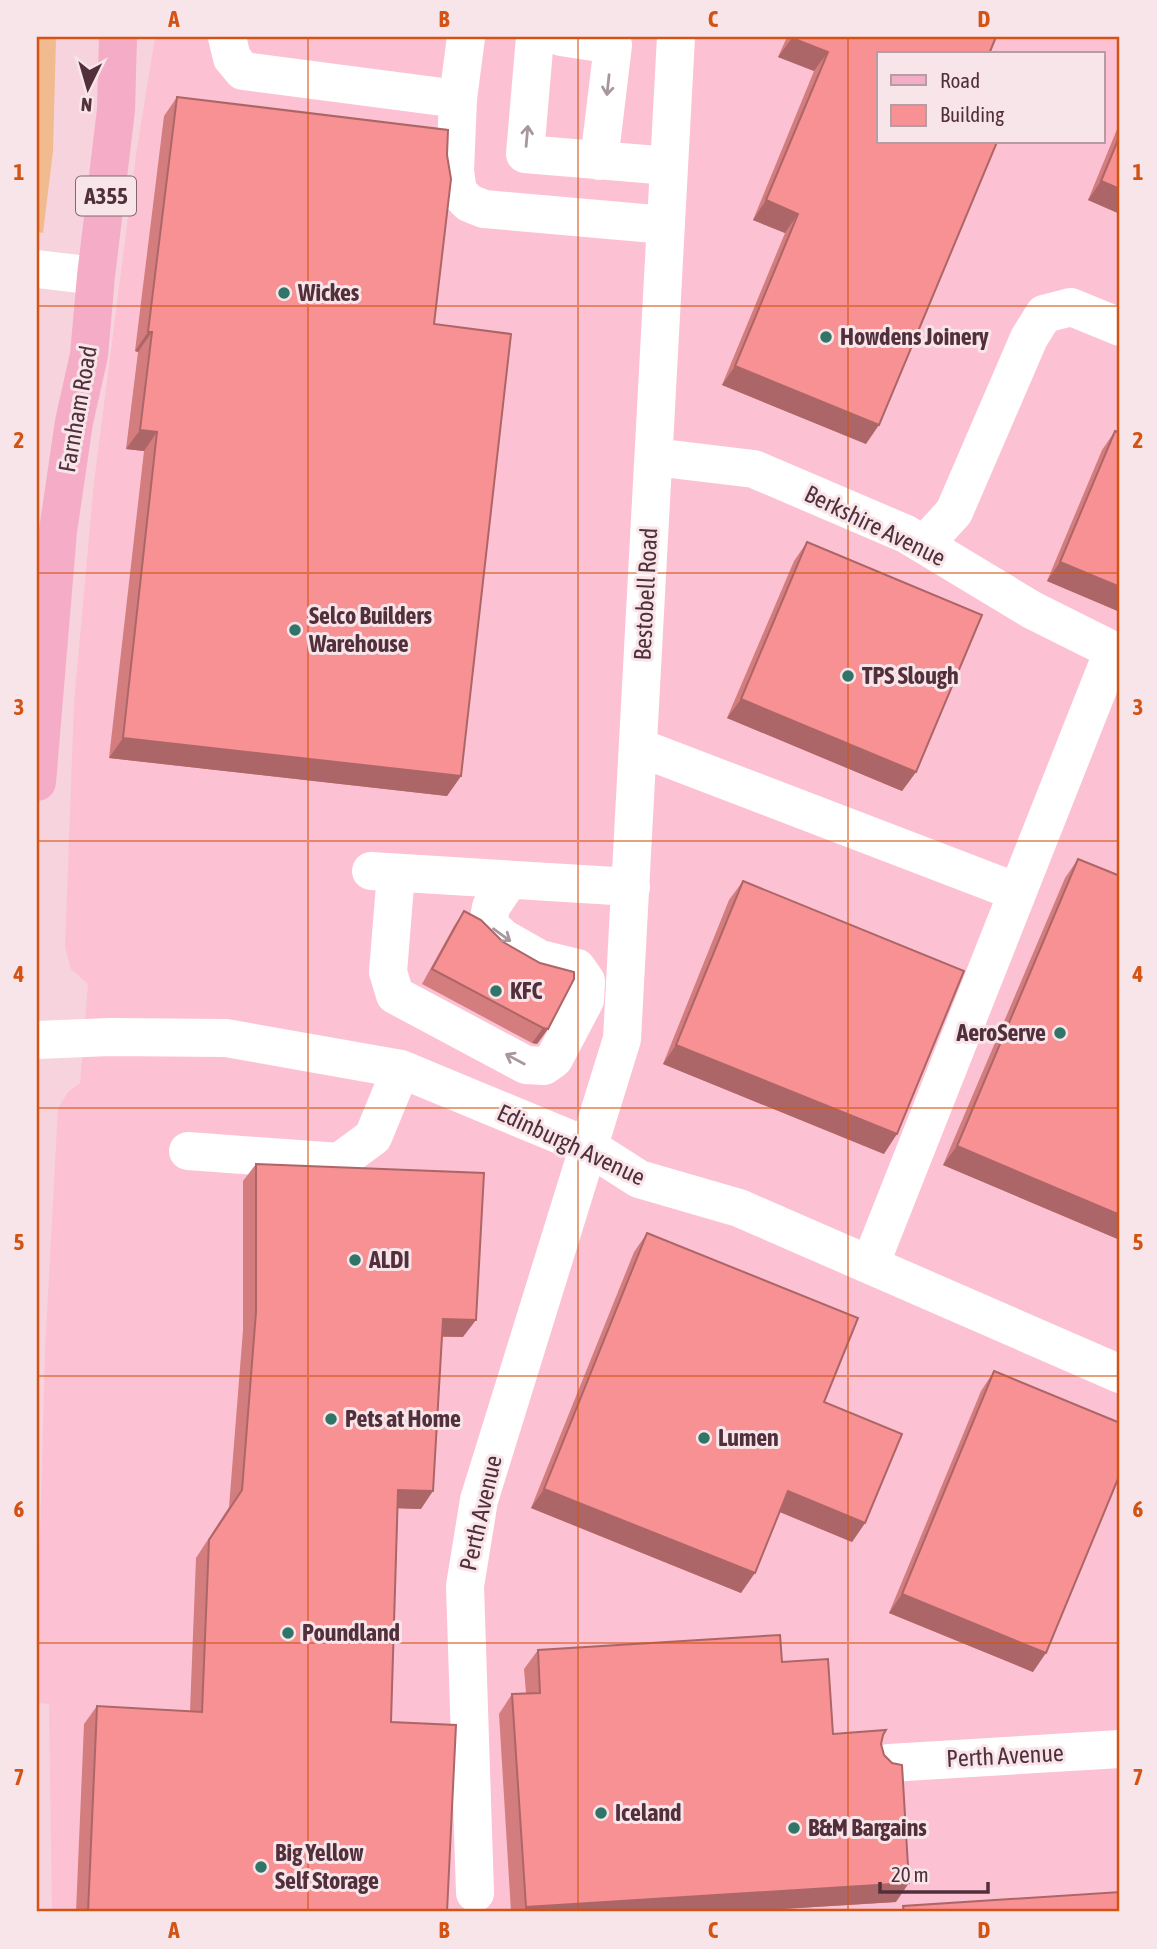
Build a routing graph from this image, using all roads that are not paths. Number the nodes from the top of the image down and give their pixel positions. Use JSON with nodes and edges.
{"nodes":[{"id":1,"x":118,"y":37,"type":"edge"},
{"id":2,"x":227,"y":37,"type":"edge"},
{"id":3,"x":466,"y":37,"type":"edge"},
{"id":4,"x":536,"y":37,"type":"edge"},
{"id":5,"x":561,"y":37,"type":"edge"},
{"id":6,"x":676,"y":37,"type":"edge"},
{"id":7,"x":613,"y":41,"type":"edge"},
{"id":8,"x":458,"y":99,"type":"junction"},
{"id":9,"x":600,"y":160,"type":"junction"},
{"id":10,"x":669,"y":166,"type":"junction"},
{"id":11,"x":666,"y":225,"type":"junction"},
{"id":12,"x":37,"y":269,"type":"edge"},
{"id":13,"x":96,"y":276,"type":"junction"},
{"id":14,"x":1120,"y":327,"type":"edge"},
{"id":15,"x":654,"y":457,"type":"junction"},
{"id":16,"x":48,"y":531,"type":"edge"},
{"id":17,"x":924,"y":545,"type":"junction"},
{"id":18,"x":1117,"y":653,"type":"edge"},
{"id":19,"x":638,"y":747,"type":"junction"},
{"id":20,"x":37,"y":782,"type":"edge"},
{"id":21,"x":509,"y":880,"type":"junction"},
{"id":22,"x":631,"y":887,"type":"junction"},
{"id":23,"x":1017,"y":892,"type":"junction"},
{"id":24,"x":37,"y":1040,"type":"edge"},
{"id":25,"x":401,"y":1069,"type":"junction"},
{"id":26,"x":589,"y":1147,"type":"junction"},
{"id":27,"x":188,"y":1151,"type":"dead end"},
{"id":28,"x":870,"y":1265,"type":"junction"},
{"id":29,"x":1120,"y":1374,"type":"edge"},
{"id":30,"x":1120,"y":1749,"type":"edge"},
{"id":31,"x":889,"y":1763,"type":"edge"},
{"id":32,"x":475,"y":1893,"type":"dead end"}],
"edges":[{"from":1,"to":13,"type":"main road","name":"Farnham Road","number":"A355"},
{"from":2,"to":8,"type":"street"},
{"from":3,"to":8,"type":"street"},
{"from":9,"to":4,"type":"street","one_way":true},
{"from":5,"to":7,"type":"street"},
{"from":6,"to":10,"type":"street","name":"Bestobell Road"},
{"from":7,"to":9,"type":"street","one_way":true},
{"from":8,"to":11,"type":"street"},
{"from":9,"to":10,"type":"street"},
{"from":10,"to":11,"type":"street","name":"Bestobell Road"},
{"from":11,"to":15,"type":"street","name":"Bestobell Road"},
{"from":12,"to":13,"type":"street"},
{"from":13,"to":16,"type":"main road","name":"Farnham Road","number":"A355"},
{"from":14,"to":17,"type":"street"},
{"from":15,"to":17,"type":"street","name":"Berkshire Avenue"},
{"from":15,"to":19,"type":"street","name":"Bestobell Road"},
{"from":16,"to":20,"type":"main road","name":"Farnham Road","number":"A355"},
{"from":17,"to":18,"type":"street","name":"Berkshire Avenue"},
{"from":18,"to":23,"type":"street"},
{"from":19,"to":22,"type":"street","name":"Bestobell Road"},
{"from":19,"to":23,"type":"street"},
{"from":21,"to":21,"type":"street","one_way":true},
{"from":21,"to":22,"type":"street"},
{"from":22,"to":26,"type":"street","name":"Bestobell Road"},
{"from":23,"to":28,"type":"street"},
{"from":24,"to":25,"type":"street","name":"Edinburgh Avenue"},
{"from":25,"to":26,"type":"street","name":"Edinburgh Avenue"},
{"from":25,"to":27,"type":"street"},
{"from":26,"to":28,"type":"street","name":"Edinburgh Avenue"},
{"from":26,"to":32,"type":"street","name":"Perth Avenue"},
{"from":28,"to":29,"type":"street","name":"Edinburgh Avenue"},
{"from":30,"to":31,"type":"street","name":"Perth Avenue"}]}
